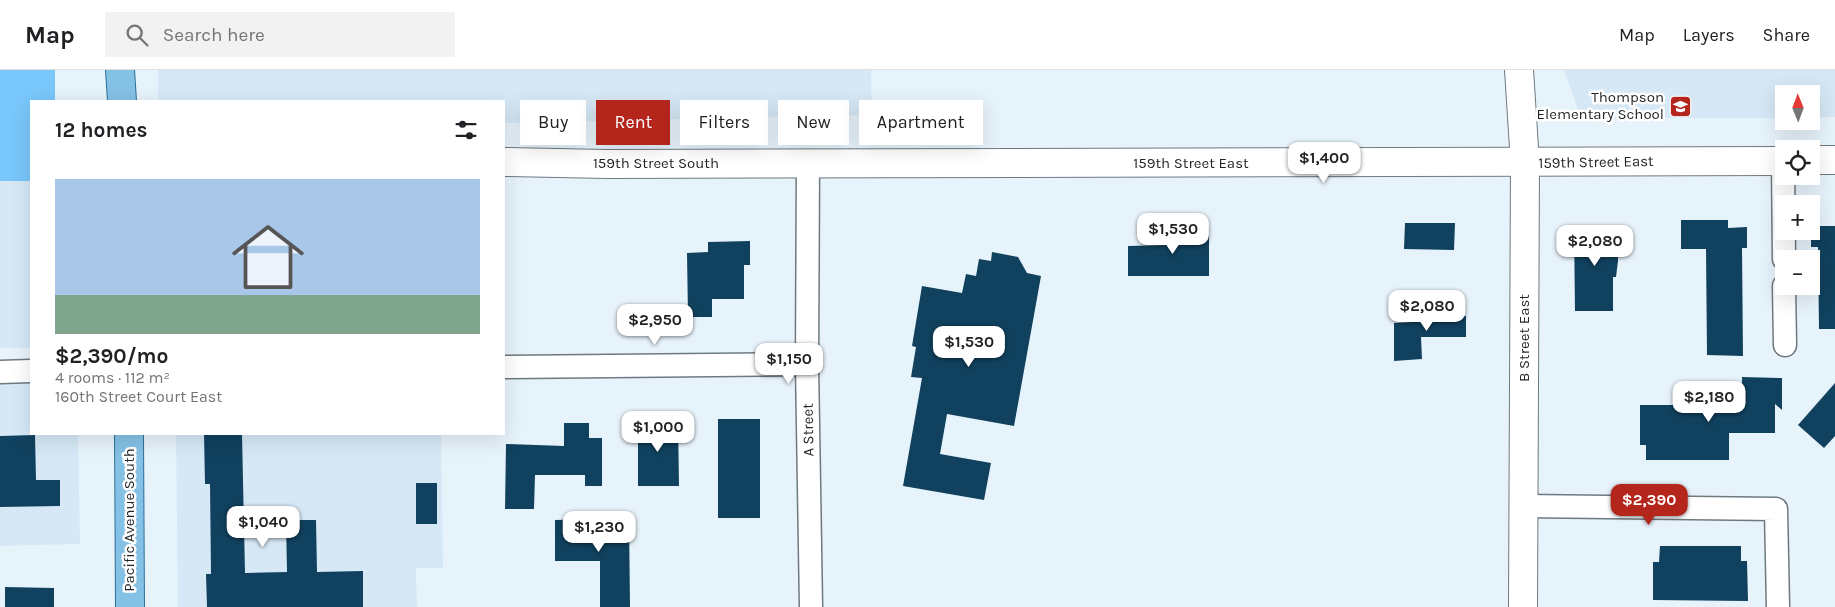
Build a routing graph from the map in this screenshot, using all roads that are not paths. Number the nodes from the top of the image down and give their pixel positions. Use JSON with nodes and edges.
{"nodes":[{"id":1,"x":120,"y":70,"type":"edge"},
{"id":2,"x":1519,"y":70,"type":"edge"},
{"id":3,"x":122,"y":100,"type":"edge"},
{"id":4,"x":1820,"y":160,"type":"edge"},
{"id":5,"x":1835,"y":160,"type":"edge"},
{"id":6,"x":1775,"y":161,"type":"edge"},
{"id":7,"x":505,"y":162,"type":"edge"},
{"id":8,"x":808,"y":163,"type":"junction"},
{"id":9,"x":1525,"y":163,"type":"junction"},
{"id":10,"x":1783,"y":185,"type":"edge"},
{"id":11,"x":1784,"y":250,"type":"edge"},
{"id":12,"x":1784,"y":295,"type":"edge"},
{"id":13,"x":1785,"y":345,"type":"dead end"},
{"id":14,"x":807,"y":364,"type":"junction"},
{"id":15,"x":505,"y":366,"type":"edge"},
{"id":16,"x":30,"y":371,"type":"edge"},
{"id":17,"x":0,"y":372,"type":"edge"},
{"id":18,"x":129,"y":435,"type":"edge"},
{"id":19,"x":1523,"y":506,"type":"junction"},
{"id":20,"x":130,"y":607,"type":"edge"},
{"id":21,"x":811,"y":607,"type":"edge"},
{"id":22,"x":1523,"y":607,"type":"edge"},
{"id":23,"x":1778,"y":607,"type":"edge"}],
"edges":[{"from":1,"to":3,"type":"main road"},
{"from":2,"to":9,"type":"street","name":"B Street East"},
{"from":4,"to":5,"type":"street"},
{"from":6,"to":9,"type":"street","name":"159th Street East"},
{"from":7,"to":8,"type":"street","name":"159th Street South"},
{"from":8,"to":9,"type":"street","name":"159th Street East"},
{"from":8,"to":14,"type":"street","name":"A Street"},
{"from":9,"to":19,"type":"street","name":"B Street East"},
{"from":10,"to":11,"type":"street"},
{"from":12,"to":13,"type":"street"},
{"from":14,"to":15,"type":"street"},
{"from":14,"to":21,"type":"street","name":"A Street"},
{"from":16,"to":17,"type":"street"},
{"from":18,"to":20,"type":"main road","name":"Pacific Avenue South"},
{"from":19,"to":22,"type":"street","name":"B Street East"},
{"from":19,"to":23,"type":"street"}]}
